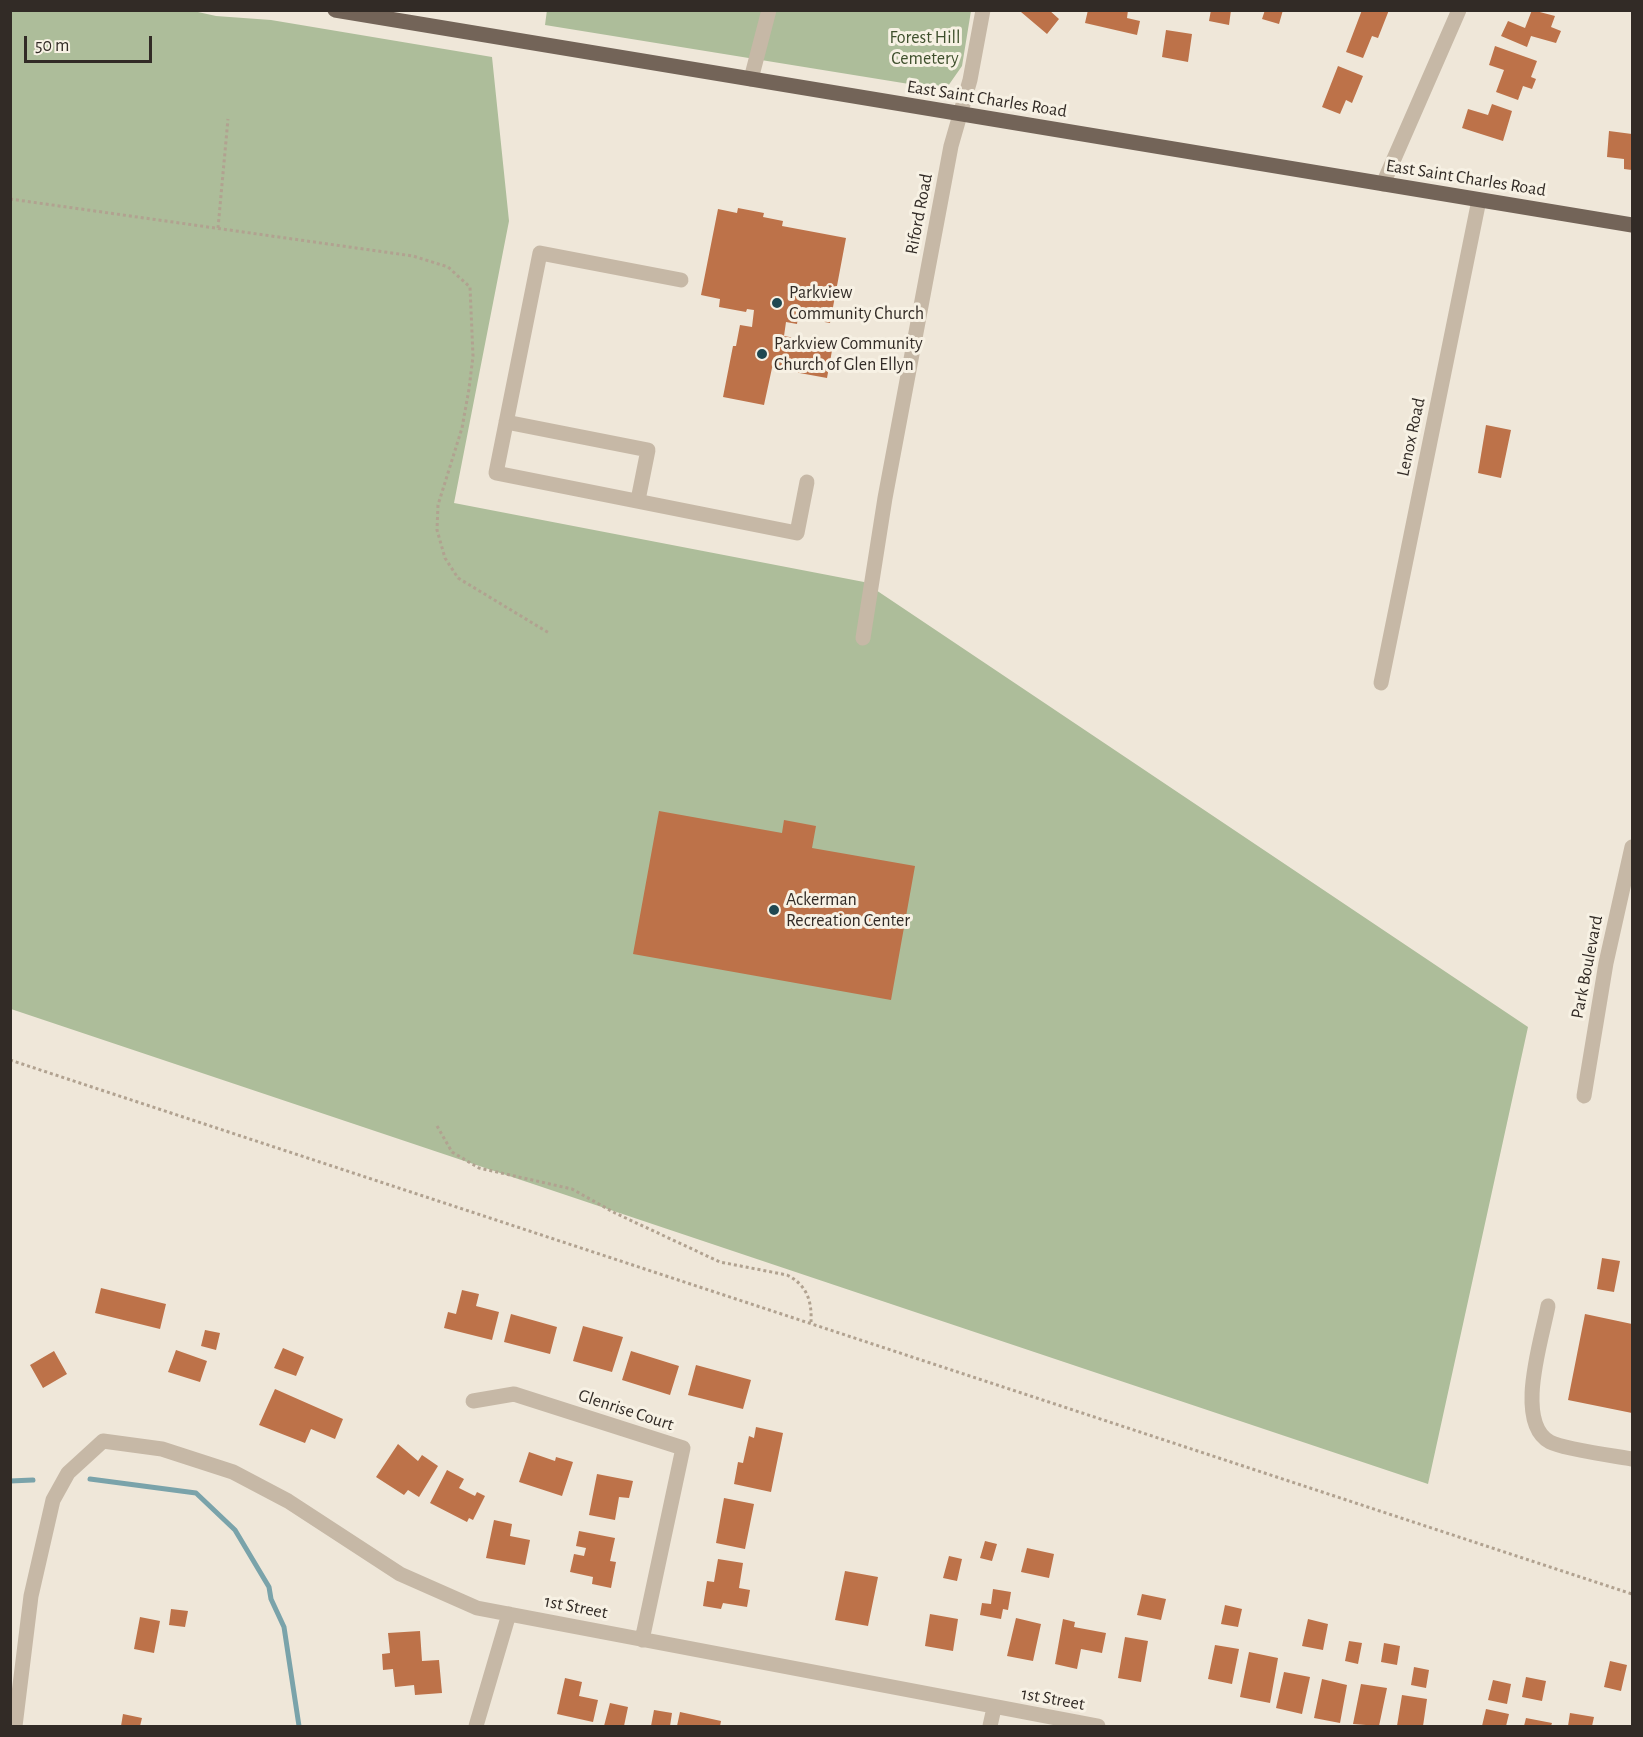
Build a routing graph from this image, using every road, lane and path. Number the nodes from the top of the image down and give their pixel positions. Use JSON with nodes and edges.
{"nodes":[{"id":1,"x":335,"y":10,"type":"edge"},
{"id":2,"x":769,"y":10,"type":"edge"},
{"id":3,"x":982,"y":10,"type":"edge"},
{"id":4,"x":1459,"y":10,"type":"edge"},
{"id":5,"x":751,"y":79,"type":"junction"},
{"id":6,"x":960,"y":114,"type":"junction"},
{"id":7,"x":228,"y":119,"type":"dead end"},
{"id":8,"x":1383,"y":184,"type":"junction"},
{"id":9,"x":10,"y":199,"type":"edge"},
{"id":10,"x":1479,"y":200,"type":"junction"},
{"id":11,"x":1632,"y":225,"type":"edge"},
{"id":12,"x":218,"y":228,"type":"junction"},
{"id":13,"x":681,"y":280,"type":"dead end"},
{"id":14,"x":506,"y":422,"type":"junction"},
{"id":15,"x":807,"y":482,"type":"dead end"},
{"id":16,"x":638,"y":500,"type":"junction"},
{"id":17,"x":549,"y":633,"type":"dead end"},
{"id":18,"x":863,"y":638,"type":"dead end"},
{"id":19,"x":1381,"y":683,"type":"dead end"},
{"id":20,"x":1632,"y":847,"type":"edge"},
{"id":21,"x":10,"y":1060,"type":"edge"},
{"id":22,"x":1584,"y":1096,"type":"dead end"},
{"id":23,"x":437,"y":1126,"type":"dead end"},
{"id":24,"x":1548,"y":1306,"type":"dead end"},
{"id":25,"x":811,"y":1322,"type":"junction"},
{"id":26,"x":473,"y":1401,"type":"dead end"},
{"id":27,"x":1632,"y":1459,"type":"edge"},
{"id":28,"x":1632,"y":1594,"type":"edge"},
{"id":29,"x":509,"y":1614,"type":"junction"},
{"id":30,"x":642,"y":1640,"type":"junction"},
{"id":31,"x":994,"y":1708,"type":"junction"},
{"id":32,"x":15,"y":1726,"type":"edge"},
{"id":33,"x":476,"y":1726,"type":"edge"},
{"id":34,"x":990,"y":1726,"type":"edge"},
{"id":35,"x":1098,"y":1726,"type":"edge"}],
"edges":[{"from":1,"to":5,"type":"main road","name":"East Saint Charles Road"},
{"from":2,"to":5,"type":"street"},
{"from":3,"to":6,"type":"street","name":"Riford Road"},
{"from":4,"to":8,"type":"street"},
{"from":5,"to":6,"type":"main road","name":"East Saint Charles Road"},
{"from":6,"to":8,"type":"main road","name":"East Saint Charles Road"},
{"from":6,"to":18,"type":"street","name":"Riford Road"},
{"from":7,"to":12,"type":"path"},
{"from":8,"to":10,"type":"main road","name":"East Saint Charles Road"},
{"from":9,"to":12,"type":"path"},
{"from":10,"to":11,"type":"main road","name":"East Saint Charles Road"},
{"from":10,"to":19,"type":"street","name":"Lenox Road"},
{"from":12,"to":17,"type":"path"},
{"from":13,"to":14,"type":"street"},
{"from":14,"to":16,"type":"street"},
{"from":14,"to":16,"type":"street"},
{"from":15,"to":16,"type":"street"},
{"from":20,"to":22,"type":"street","name":"Park Boulevard"},
{"from":21,"to":25,"type":"path"},
{"from":23,"to":25,"type":"path"},
{"from":24,"to":27,"type":"street"},
{"from":25,"to":28,"type":"path"},
{"from":26,"to":30,"type":"street","name":"Glenrise Court"},
{"from":29,"to":30,"type":"street","name":"1st Street"},
{"from":29,"to":32,"type":"street","name":"1st Street"},
{"from":29,"to":33,"type":"street"},
{"from":30,"to":31,"type":"street","name":"1st Street"},
{"from":31,"to":34,"type":"street"},
{"from":31,"to":35,"type":"street","name":"1st Street"}]}
